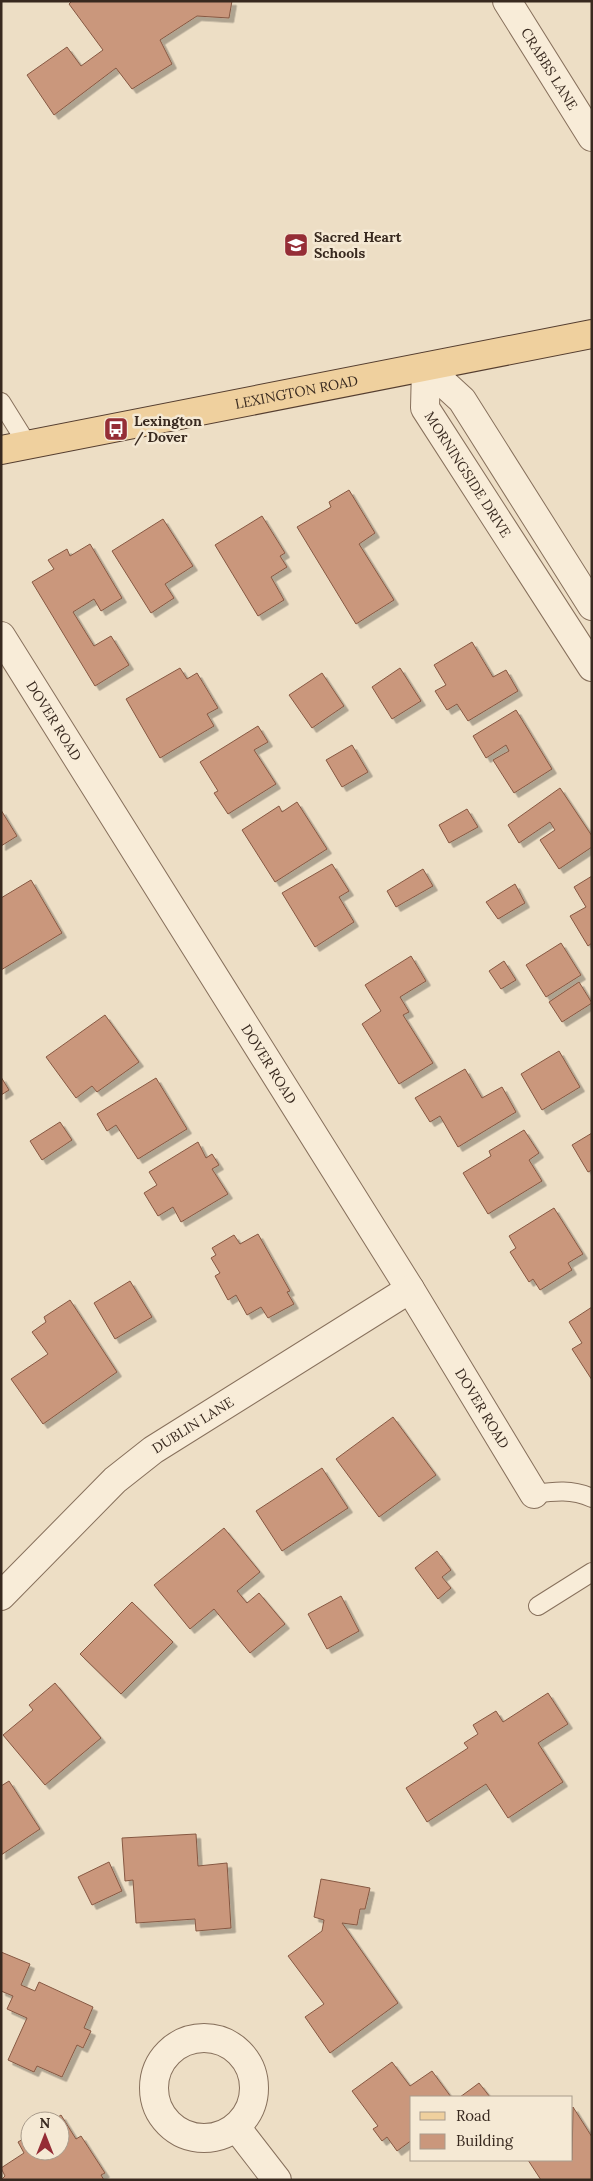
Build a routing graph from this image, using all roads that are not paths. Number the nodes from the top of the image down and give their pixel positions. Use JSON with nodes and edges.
{"nodes":[{"id":1,"x":507,"y":1,"type":"edge"},
{"id":2,"x":592,"y":136,"type":"edge"},
{"id":3,"x":592,"y":334,"type":"edge"},
{"id":4,"x":426,"y":368,"type":"junction"},
{"id":5,"x":1,"y":402,"type":"edge"},
{"id":6,"x":29,"y":447,"type":"junction"},
{"id":7,"x":1,"y":450,"type":"edge"},
{"id":8,"x":592,"y":606,"type":"edge"},
{"id":9,"x":1,"y":636,"type":"edge"},
{"id":10,"x":592,"y":667,"type":"edge"},
{"id":11,"x":410,"y":1289,"type":"junction"},
{"id":12,"x":534,"y":1494,"type":"joint"},
{"id":13,"x":592,"y":1498,"type":"edge"},
{"id":14,"x":592,"y":1572,"type":"edge"},
{"id":15,"x":1,"y":1596,"type":"edge"},
{"id":16,"x":538,"y":1606,"type":"dead end"},
{"id":17,"x":236,"y":2127,"type":"dead end"},
{"id":18,"x":277,"y":2180,"type":"edge"}],
"edges":[{"from":1,"to":2,"type":"street","name":"CRABBS LANE"},
{"from":3,"to":4,"type":"main road","name":"LEXINGTON ROAD"},
{"from":4,"to":6,"type":"main road","name":"LEXINGTON ROAD"},
{"from":4,"to":8,"type":"street"},
{"from":4,"to":10,"type":"street","name":"MORNINGSIDE DRIVE"},
{"from":5,"to":6,"type":"lane"},
{"from":6,"to":7,"type":"main road","name":"LEXINGTON ROAD"},
{"from":9,"to":11,"type":"street","name":"DOVER ROAD"},
{"from":11,"to":12,"type":"street","name":"DOVER ROAD"},
{"from":11,"to":15,"type":"street","name":"DUBLIN LANE"},
{"from":12,"to":13,"type":"lane"},
{"from":14,"to":16,"type":"lane"},
{"from":17,"to":18,"type":"street"}]}
